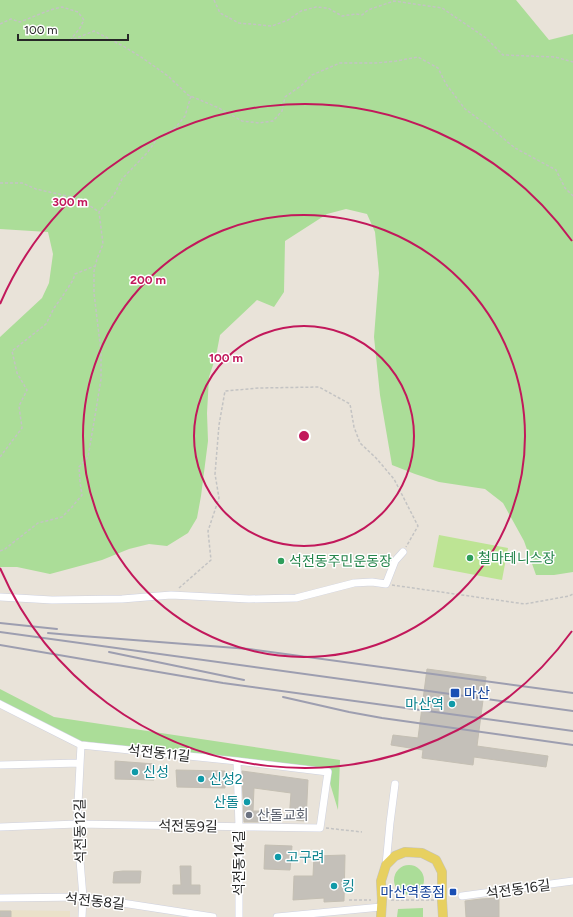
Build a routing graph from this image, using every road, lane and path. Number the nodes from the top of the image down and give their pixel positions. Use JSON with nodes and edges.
{"nodes":[{"id":1,"x":214,"y":0,"type":"edge"},
{"id":2,"x":0,"y":24,"type":"edge"},
{"id":3,"x":573,"y":62,"type":"edge"},
{"id":4,"x":191,"y":96,"type":"junction"},
{"id":5,"x":0,"y":183,"type":"edge"},
{"id":6,"x":573,"y":196,"type":"edge"},
{"id":7,"x":99,"y":212,"type":"junction"},
{"id":8,"x":95,"y":266,"type":"junction"},
{"id":9,"x":0,"y":457,"type":"edge"},
{"id":10,"x":0,"y":551,"type":"edge"},
{"id":11,"x":403,"y":552,"type":"joint"},
{"id":12,"x":386,"y":584,"type":"junction"},
{"id":13,"x":573,"y":594,"type":"edge"},
{"id":14,"x":171,"y":596,"type":"junction"},
{"id":15,"x":0,"y":597,"type":"edge"},
{"id":16,"x":0,"y":704,"type":"edge"},
{"id":17,"x":81,"y":745,"type":"junction"},
{"id":18,"x":237,"y":761,"type":"junction"},
{"id":19,"x":80,"y":763,"type":"junction"},
{"id":20,"x":0,"y":765,"type":"edge"},
{"id":21,"x":395,"y":784,"type":"dead end"},
{"id":22,"x":77,"y":824,"type":"junction"},
{"id":23,"x":0,"y":827,"type":"edge"},
{"id":24,"x":239,"y":827,"type":"junction"},
{"id":25,"x":320,"y":828,"type":"junction"},
{"id":26,"x":362,"y":832,"type":"dead end"},
{"id":27,"x":386,"y":865,"type":"junction"},
{"id":28,"x":573,"y":881,"type":"edge"},
{"id":29,"x":462,"y":896,"type":"dead end"},
{"id":30,"x":83,"y":897,"type":"junction"},
{"id":31,"x":0,"y":898,"type":"edge"},
{"id":32,"x":349,"y":900,"type":"dead end"},
{"id":33,"x":442,"y":900,"type":"junction"},
{"id":34,"x":381,"y":904,"type":"junction"},
{"id":35,"x":82,"y":917,"type":"edge"},
{"id":36,"x":213,"y":917,"type":"edge"},
{"id":37,"x":239,"y":917,"type":"edge"},
{"id":38,"x":277,"y":917,"type":"edge"},
{"id":39,"x":381,"y":917,"type":"edge"},
{"id":40,"x":443,"y":917,"type":"edge"}],
"edges":[{"from":1,"to":3,"type":"path"},
{"from":2,"to":4,"type":"path"},
{"from":4,"to":6,"type":"path"},
{"from":4,"to":7,"type":"path"},
{"from":5,"to":7,"type":"path"},
{"from":7,"to":8,"type":"path"},
{"from":8,"to":9,"type":"path"},
{"from":8,"to":10,"type":"path"},
{"from":11,"to":12,"type":"street"},
{"from":11,"to":14,"type":"path"},
{"from":12,"to":13,"type":"path"},
{"from":12,"to":14,"type":"street"},
{"from":14,"to":15,"type":"street"},
{"from":16,"to":17,"type":"street","name":"석전동11길"},
{"from":17,"to":18,"type":"street","name":"석전동11길"},
{"from":17,"to":19,"type":"street","name":"석전동12길"},
{"from":18,"to":24,"type":"street","name":"석전동14길"},
{"from":18,"to":25,"type":"street","name":"석전동11길"},
{"from":19,"to":20,"type":"street"},
{"from":19,"to":22,"type":"street","name":"석전동12길"},
{"from":21,"to":27,"type":"street"},
{"from":22,"to":23,"type":"street","name":"석전동9길"},
{"from":22,"to":24,"type":"street","name":"석전동9길"},
{"from":22,"to":30,"type":"street","name":"석전동12길"},
{"from":24,"to":25,"type":"street","name":"석전동9길"},
{"from":24,"to":37,"type":"street","name":"석전동14길"},
{"from":25,"to":26,"type":"path"},
{"from":27,"to":33,"type":"main road"},
{"from":27,"to":34,"type":"main road"},
{"from":28,"to":29,"type":"street","name":"석전동16길"},
{"from":30,"to":31,"type":"street","name":"석전동8길"},
{"from":30,"to":35,"type":"street","name":"석전동12길"},
{"from":30,"to":36,"type":"street","name":"석전동8길"},
{"from":32,"to":34,"type":"path"},
{"from":33,"to":34,"type":"path"},
{"from":33,"to":40,"type":"main road"},
{"from":34,"to":38,"type":"street"},
{"from":34,"to":39,"type":"main road"}]}
